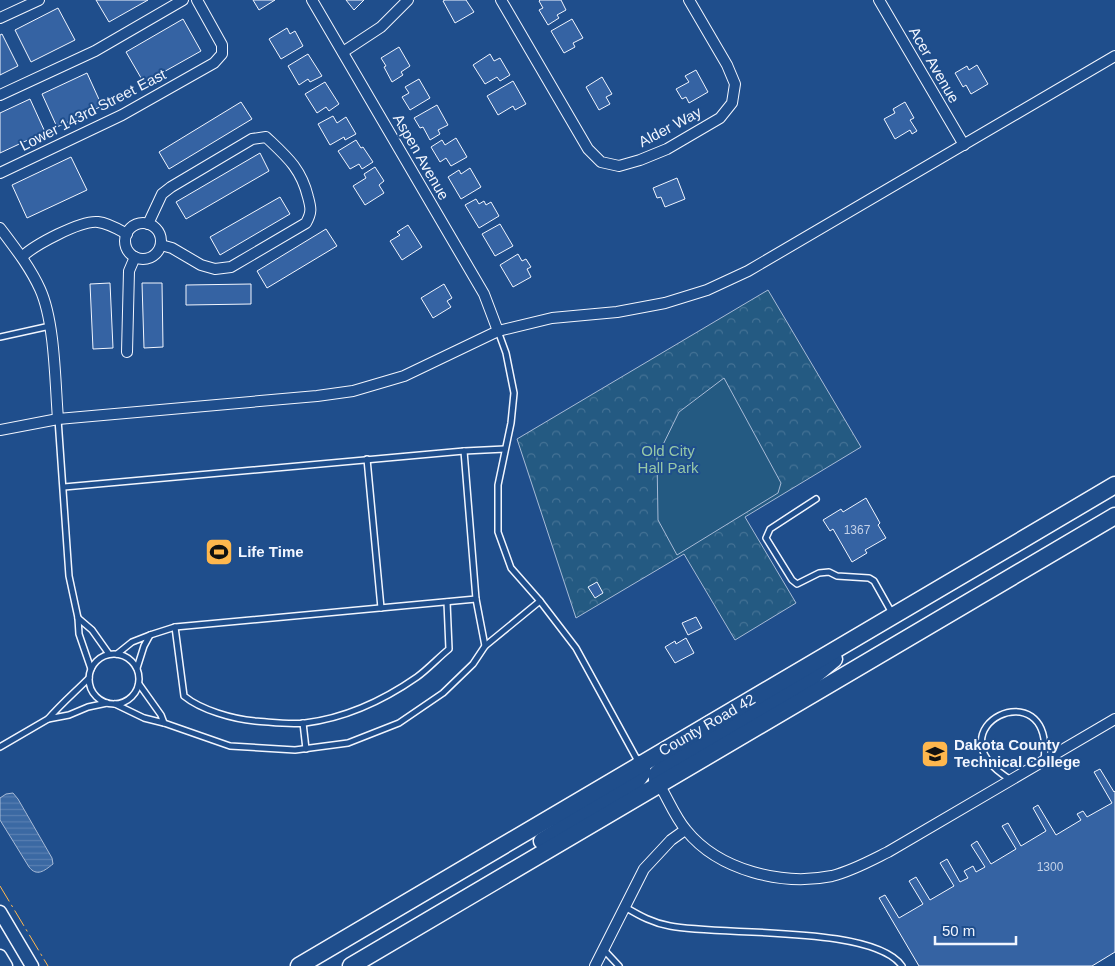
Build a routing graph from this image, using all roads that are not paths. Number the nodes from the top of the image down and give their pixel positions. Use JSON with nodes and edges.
{"nodes":[{"id":1,"x":39,"y":0,"type":"edge"},
{"id":2,"x":183,"y":0,"type":"edge"},
{"id":3,"x":197,"y":0,"type":"edge"},
{"id":4,"x":312,"y":0,"type":"edge"},
{"id":5,"x":408,"y":0,"type":"edge"},
{"id":6,"x":501,"y":0,"type":"edge"},
{"id":7,"x":689,"y":0,"type":"edge"},
{"id":8,"x":879,"y":0,"type":"edge"},
{"id":9,"x":0,"y":18,"type":"edge"},
{"id":10,"x":343,"y":52,"type":"junction"},
{"id":11,"x":1115,"y":56,"type":"edge"},
{"id":12,"x":0,"y":95,"type":"edge"},
{"id":13,"x":964,"y":145,"type":"junction"},
{"id":14,"x":0,"y":173,"type":"edge"},
{"id":15,"x":148,"y":224,"type":"junction"},
{"id":16,"x":0,"y":228,"type":"edge"},
{"id":17,"x":127,"y":234,"type":"junction"},
{"id":18,"x":161,"y":245,"type":"junction"},
{"id":19,"x":22,"y":257,"type":"junction"},
{"id":20,"x":135,"y":257,"type":"junction"},
{"id":21,"x":50,"y":326,"type":"junction"},
{"id":22,"x":498,"y":331,"type":"junction"},
{"id":23,"x":0,"y":336,"type":"edge"},
{"id":24,"x":127,"y":352,"type":"dead end"},
{"id":25,"x":58,"y":418,"type":"junction"},
{"id":26,"x":0,"y":430,"type":"edge"},
{"id":27,"x":505,"y":449,"type":"junction"},
{"id":28,"x":464,"y":451,"type":"junction"},
{"id":29,"x":367,"y":459,"type":"junction"},
{"id":30,"x":1115,"y":485,"type":"edge"},
{"id":31,"x":64,"y":487,"type":"junction"},
{"id":32,"x":816,"y":500,"type":"dead end"},
{"id":33,"x":1115,"y":504,"type":"edge"},
{"id":34,"x":1115,"y":516,"type":"edge"},
{"id":35,"x":1054,"y":552,"type":"junction"},
{"id":36,"x":476,"y":599,"type":"junction"},
{"id":37,"x":540,"y":601,"type":"junction"},
{"id":38,"x":448,"y":602,"type":"junction"},
{"id":39,"x":381,"y":608,"type":"junction"},
{"id":40,"x":893,"y":616,"type":"junction"},
{"id":41,"x":78,"y":618,"type":"junction"},
{"id":42,"x":174,"y":627,"type":"junction"},
{"id":43,"x":150,"y":635,"type":"junction"},
{"id":44,"x":859,"y":636,"type":"junction"},
{"id":45,"x":485,"y":646,"type":"junction"},
{"id":46,"x":109,"y":654,"type":"junction"},
{"id":47,"x":117,"y":654,"type":"junction"},
{"id":48,"x":137,"y":668,"type":"junction"},
{"id":49,"x":91,"y":669,"type":"junction"},
{"id":50,"x":89,"y":678,"type":"junction"},
{"id":51,"x":138,"y":684,"type":"junction"},
{"id":52,"x":107,"y":703,"type":"junction"},
{"id":53,"x":115,"y":704,"type":"junction"},
{"id":54,"x":48,"y":719,"type":"junction"},
{"id":55,"x":1115,"y":719,"type":"edge"},
{"id":56,"x":164,"y":723,"type":"junction"},
{"id":57,"x":303,"y":724,"type":"junction"},
{"id":58,"x":0,"y":748,"type":"edge"},
{"id":59,"x":306,"y":749,"type":"junction"},
{"id":60,"x":1044,"y":761,"type":"junction"},
{"id":61,"x":640,"y":764,"type":"junction"},
{"id":62,"x":1012,"y":780,"type":"junction"},
{"id":63,"x":659,"y":784,"type":"junction"},
{"id":64,"x":685,"y":830,"type":"junction"},
{"id":65,"x":454,"y":905,"type":"junction"},
{"id":66,"x":624,"y":907,"type":"junction"},
{"id":67,"x":0,"y":912,"type":"edge"},
{"id":68,"x":604,"y":950,"type":"junction"},
{"id":69,"x":0,"y":956,"type":"edge"},
{"id":70,"x":6,"y":966,"type":"edge"},
{"id":71,"x":32,"y":966,"type":"edge"},
{"id":72,"x":299,"y":966,"type":"edge"},
{"id":73,"x":351,"y":966,"type":"edge"},
{"id":74,"x":596,"y":966,"type":"edge"},
{"id":75,"x":619,"y":966,"type":"edge"},
{"id":76,"x":902,"y":966,"type":"edge"}],
"edges":[{"from":1,"to":9,"type":"street"},
{"from":2,"to":12,"type":"street"},
{"from":3,"to":14,"type":"street","name":"Lower 143rd Street East"},
{"from":4,"to":10,"type":"street","name":"Aspen Avenue"},
{"from":5,"to":10,"type":"street"},
{"from":6,"to":7,"type":"street","name":"Alder Way"},
{"from":8,"to":13,"type":"street","name":"Acer Avenue"},
{"from":10,"to":22,"type":"street","name":"Aspen Avenue"},
{"from":11,"to":13,"type":"street"},
{"from":13,"to":22,"type":"street"},
{"from":15,"to":17,"type":"street"},
{"from":15,"to":18,"type":"street"},
{"from":15,"to":18,"type":"street"},
{"from":16,"to":19,"type":"street"},
{"from":17,"to":19,"type":"street"},
{"from":17,"to":20,"type":"street"},
{"from":18,"to":20,"type":"street"},
{"from":19,"to":21,"type":"street"},
{"from":20,"to":24,"type":"street"},
{"from":21,"to":23,"type":"lane"},
{"from":21,"to":25,"type":"street"},
{"from":22,"to":25,"type":"street"},
{"from":22,"to":27,"type":"lane"},
{"from":25,"to":26,"type":"street"},
{"from":25,"to":31,"type":"lane"},
{"from":27,"to":28,"type":"lane"},
{"from":27,"to":37,"type":"lane"},
{"from":28,"to":29,"type":"lane"},
{"from":28,"to":36,"type":"lane"},
{"from":29,"to":31,"type":"lane"},
{"from":29,"to":39,"type":"lane"},
{"from":30,"to":40,"type":"highway","name":"County Road 42"},
{"from":31,"to":41,"type":"lane"},
{"from":32,"to":40,"type":"lane"},
{"from":33,"to":35,"type":"highway"},
{"from":34,"to":35,"type":"highway","name":"County Road 42"},
{"from":35,"to":63,"type":"highway","name":"County Road 42"},
{"from":36,"to":38,"type":"lane"},
{"from":36,"to":45,"type":"lane"},
{"from":37,"to":45,"type":"lane"},
{"from":37,"to":61,"type":"lane"},
{"from":38,"to":39,"type":"lane"},
{"from":38,"to":57,"type":"lane"},
{"from":39,"to":42,"type":"lane"},
{"from":40,"to":44,"type":"highway","name":"County Road 42"},
{"from":41,"to":46,"type":"lane"},
{"from":41,"to":49,"type":"lane"},
{"from":42,"to":43,"type":"lane"},
{"from":42,"to":57,"type":"lane"},
{"from":43,"to":47,"type":"lane"},
{"from":43,"to":48,"type":"lane"},
{"from":44,"to":61,"type":"highway","name":"County Road 42"},
{"from":44,"to":63,"type":"highway"},
{"from":45,"to":59,"type":"lane"},
{"from":46,"to":47,"type":"lane"},
{"from":46,"to":49,"type":"lane"},
{"from":47,"to":48,"type":"lane"},
{"from":48,"to":51,"type":"lane"},
{"from":49,"to":50,"type":"lane"},
{"from":50,"to":52,"type":"lane"},
{"from":50,"to":54,"type":"lane"},
{"from":51,"to":53,"type":"lane"},
{"from":51,"to":56,"type":"lane"},
{"from":52,"to":53,"type":"lane"},
{"from":52,"to":54,"type":"lane"},
{"from":53,"to":56,"type":"lane"},
{"from":54,"to":58,"type":"lane"},
{"from":55,"to":60,"type":"street"},
{"from":56,"to":59,"type":"lane"},
{"from":57,"to":59,"type":"lane"},
{"from":60,"to":62,"type":"street"},
{"from":60,"to":62,"type":"lane"},
{"from":61,"to":65,"type":"highway"},
{"from":61,"to":72,"type":"highway","name":"County Road 42"},
{"from":62,"to":64,"type":"street"},
{"from":63,"to":64,"type":"street"},
{"from":63,"to":65,"type":"highway","name":"County Road 42"},
{"from":64,"to":66,"type":"street"},
{"from":65,"to":73,"type":"highway","name":"County Road 42"},
{"from":66,"to":68,"type":"street"},
{"from":66,"to":76,"type":"lane"},
{"from":67,"to":71,"type":"street"},
{"from":68,"to":74,"type":"street"},
{"from":68,"to":75,"type":"lane"},
{"from":69,"to":70,"type":"street"}]}
